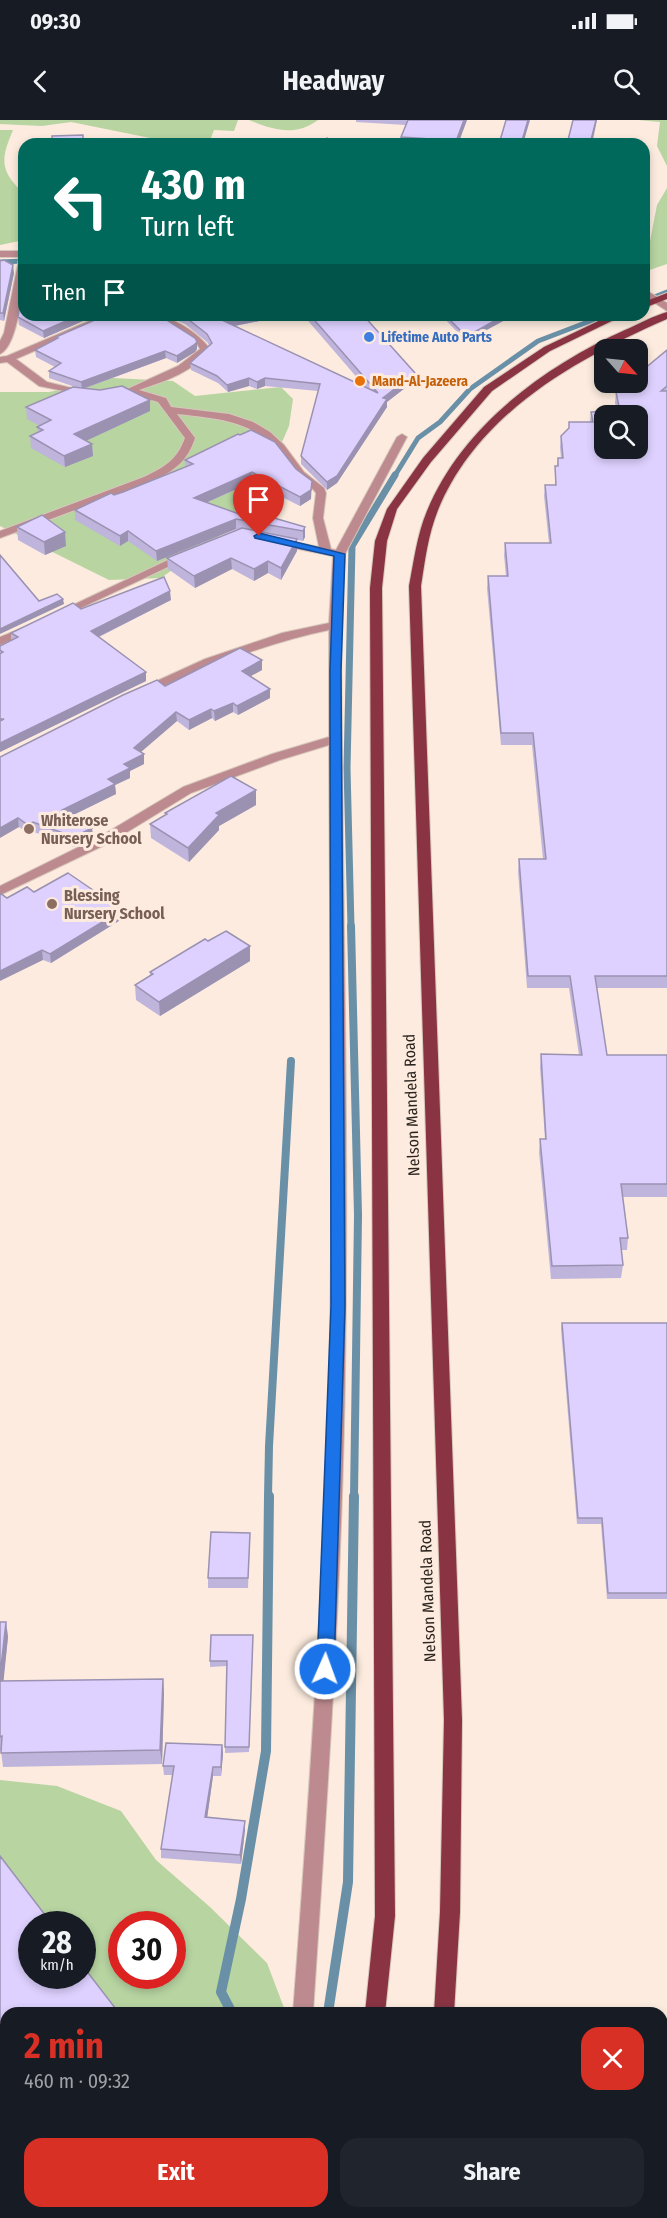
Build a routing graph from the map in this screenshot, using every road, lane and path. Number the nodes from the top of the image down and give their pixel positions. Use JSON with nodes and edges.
{"nodes":[{"id":1,"x":0,"y":254,"type":"edge"},
{"id":2,"x":18,"y":254,"type":"edge"},
{"id":3,"x":18,"y":289,"type":"edge"},
{"id":4,"x":663,"y":298,"type":"edge"},
{"id":5,"x":667,"y":308,"type":"edge"},
{"id":6,"x":667,"y":315,"type":"edge"},
{"id":7,"x":97,"y":321,"type":"edge"},
{"id":8,"x":166,"y":321,"type":"edge"},
{"id":9,"x":606,"y":321,"type":"edge"},
{"id":10,"x":0,"y":351,"type":"edge"},
{"id":11,"x":4,"y":359,"type":"edge"},
{"id":12,"x":130,"y":391,"type":"junction"},
{"id":13,"x":93,"y":395,"type":"edge"},
{"id":14,"x":115,"y":395,"type":"edge"},
{"id":15,"x":167,"y":410,"type":"junction"},
{"id":16,"x":402,"y":437,"type":"dead end"},
{"id":17,"x":0,"y":535,"type":"edge"},
{"id":18,"x":266,"y":538,"type":"edge"},
{"id":19,"x":201,"y":548,"type":"edge"},
{"id":20,"x":333,"y":552,"type":"junction"},
{"id":21,"x":335,"y":625,"type":"junction"},
{"id":22,"x":0,"y":642,"type":"edge"},
{"id":23,"x":131,"y":695,"type":"edge"},
{"id":24,"x":335,"y":739,"type":"junction"},
{"id":25,"x":0,"y":891,"type":"edge"},
{"id":26,"x":303,"y":2007,"type":"edge"},
{"id":27,"x":376,"y":2007,"type":"edge"},
{"id":28,"x":444,"y":2007,"type":"edge"}],
"edges":[{"from":1,"to":2,"type":"street"},
{"from":3,"to":10,"type":"street"},
{"from":4,"to":5,"type":"street"},
{"from":6,"to":28,"type":"main road","name":"Nelson Mandela Road"},
{"from":7,"to":11,"type":"street"},
{"from":8,"to":12,"type":"street"},
{"from":9,"to":27,"type":"main road","name":"Nelson Mandela Road"},
{"from":11,"to":13,"type":"street"},
{"from":12,"to":14,"type":"street"},
{"from":12,"to":15,"type":"street"},
{"from":15,"to":17,"type":"street"},
{"from":15,"to":20,"type":"street"},
{"from":16,"to":20,"type":"street"},
{"from":18,"to":20,"type":"street"},
{"from":19,"to":22,"type":"street"},
{"from":20,"to":21,"type":"street"},
{"from":21,"to":23,"type":"street"},
{"from":21,"to":24,"type":"street"},
{"from":24,"to":25,"type":"street"},
{"from":24,"to":26,"type":"street"}]}
